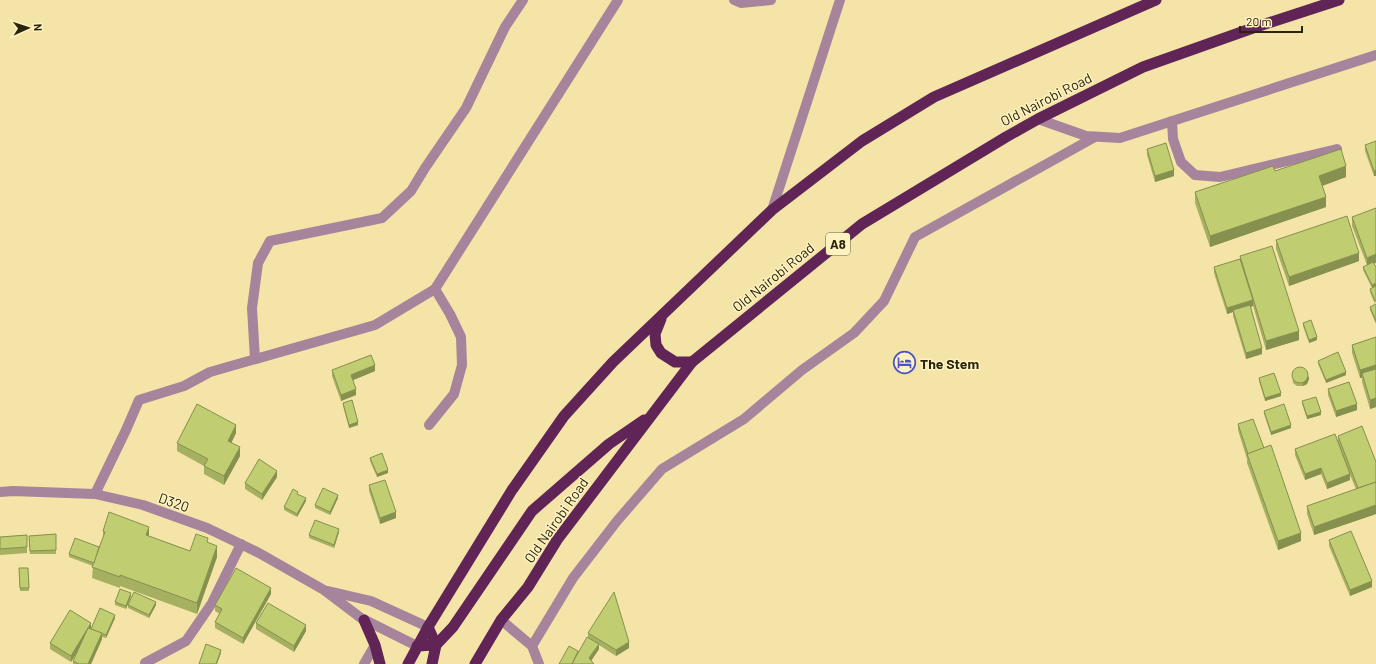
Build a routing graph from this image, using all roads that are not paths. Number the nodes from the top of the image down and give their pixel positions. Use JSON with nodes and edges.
{"nodes":[{"id":1,"x":523,"y":0,"type":"edge"},
{"id":2,"x":618,"y":0,"type":"edge"},
{"id":3,"x":734,"y":0,"type":"edge"},
{"id":4,"x":771,"y":0,"type":"edge"},
{"id":5,"x":840,"y":0,"type":"edge"},
{"id":6,"x":1156,"y":0,"type":"edge"},
{"id":7,"x":1339,"y":0,"type":"edge"},
{"id":8,"x":1376,"y":55,"type":"edge"},
{"id":9,"x":1038,"y":119,"type":"junction"},
{"id":10,"x":1172,"y":121,"type":"junction"},
{"id":11,"x":1095,"y":136,"type":"junction"},
{"id":12,"x":1337,"y":149,"type":"edge"},
{"id":13,"x":772,"y":210,"type":"junction"},
{"id":14,"x":435,"y":289,"type":"junction"},
{"id":15,"x":662,"y":316,"type":"junction"},
{"id":16,"x":255,"y":359,"type":"junction"},
{"id":17,"x":692,"y":362,"type":"junction"},
{"id":18,"x":651,"y":415,"type":"junction"},
{"id":19,"x":429,"y":425,"type":"dead end"},
{"id":20,"x":0,"y":492,"type":"edge"},
{"id":21,"x":95,"y":494,"type":"junction"},
{"id":22,"x":241,"y":544,"type":"junction"},
{"id":23,"x":324,"y":590,"type":"junction"},
{"id":24,"x":364,"y":620,"type":"junction"},
{"id":25,"x":501,"y":620,"type":"junction"},
{"id":26,"x":428,"y":627,"type":"junction"},
{"id":27,"x":375,"y":644,"type":"junction"},
{"id":28,"x":436,"y":645,"type":"junction"},
{"id":29,"x":418,"y":646,"type":"junction"},
{"id":30,"x":532,"y":646,"type":"junction"},
{"id":31,"x":145,"y":663,"type":"dead end"},
{"id":32,"x":364,"y":664,"type":"edge"},
{"id":33,"x":380,"y":664,"type":"edge"},
{"id":34,"x":408,"y":664,"type":"edge"},
{"id":35,"x":432,"y":664,"type":"edge"},
{"id":36,"x":475,"y":664,"type":"edge"},
{"id":37,"x":538,"y":664,"type":"edge"}],
"edges":[{"from":1,"to":16,"type":"street"},
{"from":2,"to":14,"type":"street"},
{"from":3,"to":4,"type":"street"},
{"from":5,"to":13,"type":"street"},
{"from":6,"to":13,"type":"highway"},
{"from":7,"to":9,"type":"highway","name":"Old Nairobi Road","number":"A8"},
{"from":8,"to":10,"type":"street"},
{"from":9,"to":11,"type":"street"},
{"from":9,"to":17,"type":"highway","name":"Old Nairobi Road","number":"A8"},
{"from":10,"to":11,"type":"street"},
{"from":10,"to":12,"type":"street"},
{"from":11,"to":30,"type":"street"},
{"from":13,"to":15,"type":"highway"},
{"from":14,"to":16,"type":"street"},
{"from":14,"to":19,"type":"street"},
{"from":15,"to":17,"type":"highway"},
{"from":15,"to":26,"type":"highway"},
{"from":16,"to":21,"type":"street"},
{"from":17,"to":18,"type":"highway","name":"Old Nairobi Road","number":"A8"},
{"from":18,"to":25,"type":"highway","name":"Old Nairobi Road","number":"A8"},
{"from":18,"to":28,"type":"highway"},
{"from":20,"to":21,"type":"street","name":"D320","number":"D320"},
{"from":21,"to":22,"type":"street","name":"D320","number":"D320"},
{"from":22,"to":23,"type":"street","name":"D320","number":"D320"},
{"from":22,"to":31,"type":"street"},
{"from":23,"to":24,"type":"street","number":"D320"},
{"from":23,"to":26,"type":"street","number":"D320"},
{"from":24,"to":27,"type":"highway"},
{"from":24,"to":29,"type":"street","number":"D320"},
{"from":25,"to":30,"type":"street"},
{"from":25,"to":36,"type":"highway","name":"Old Nairobi Road","number":"A8"},
{"from":26,"to":28,"type":"highway"},
{"from":26,"to":29,"type":"highway"},
{"from":27,"to":32,"type":"street"},
{"from":27,"to":33,"type":"highway"},
{"from":28,"to":29,"type":"highway"},
{"from":28,"to":35,"type":"highway"},
{"from":29,"to":34,"type":"highway"},
{"from":30,"to":37,"type":"street"}]}
